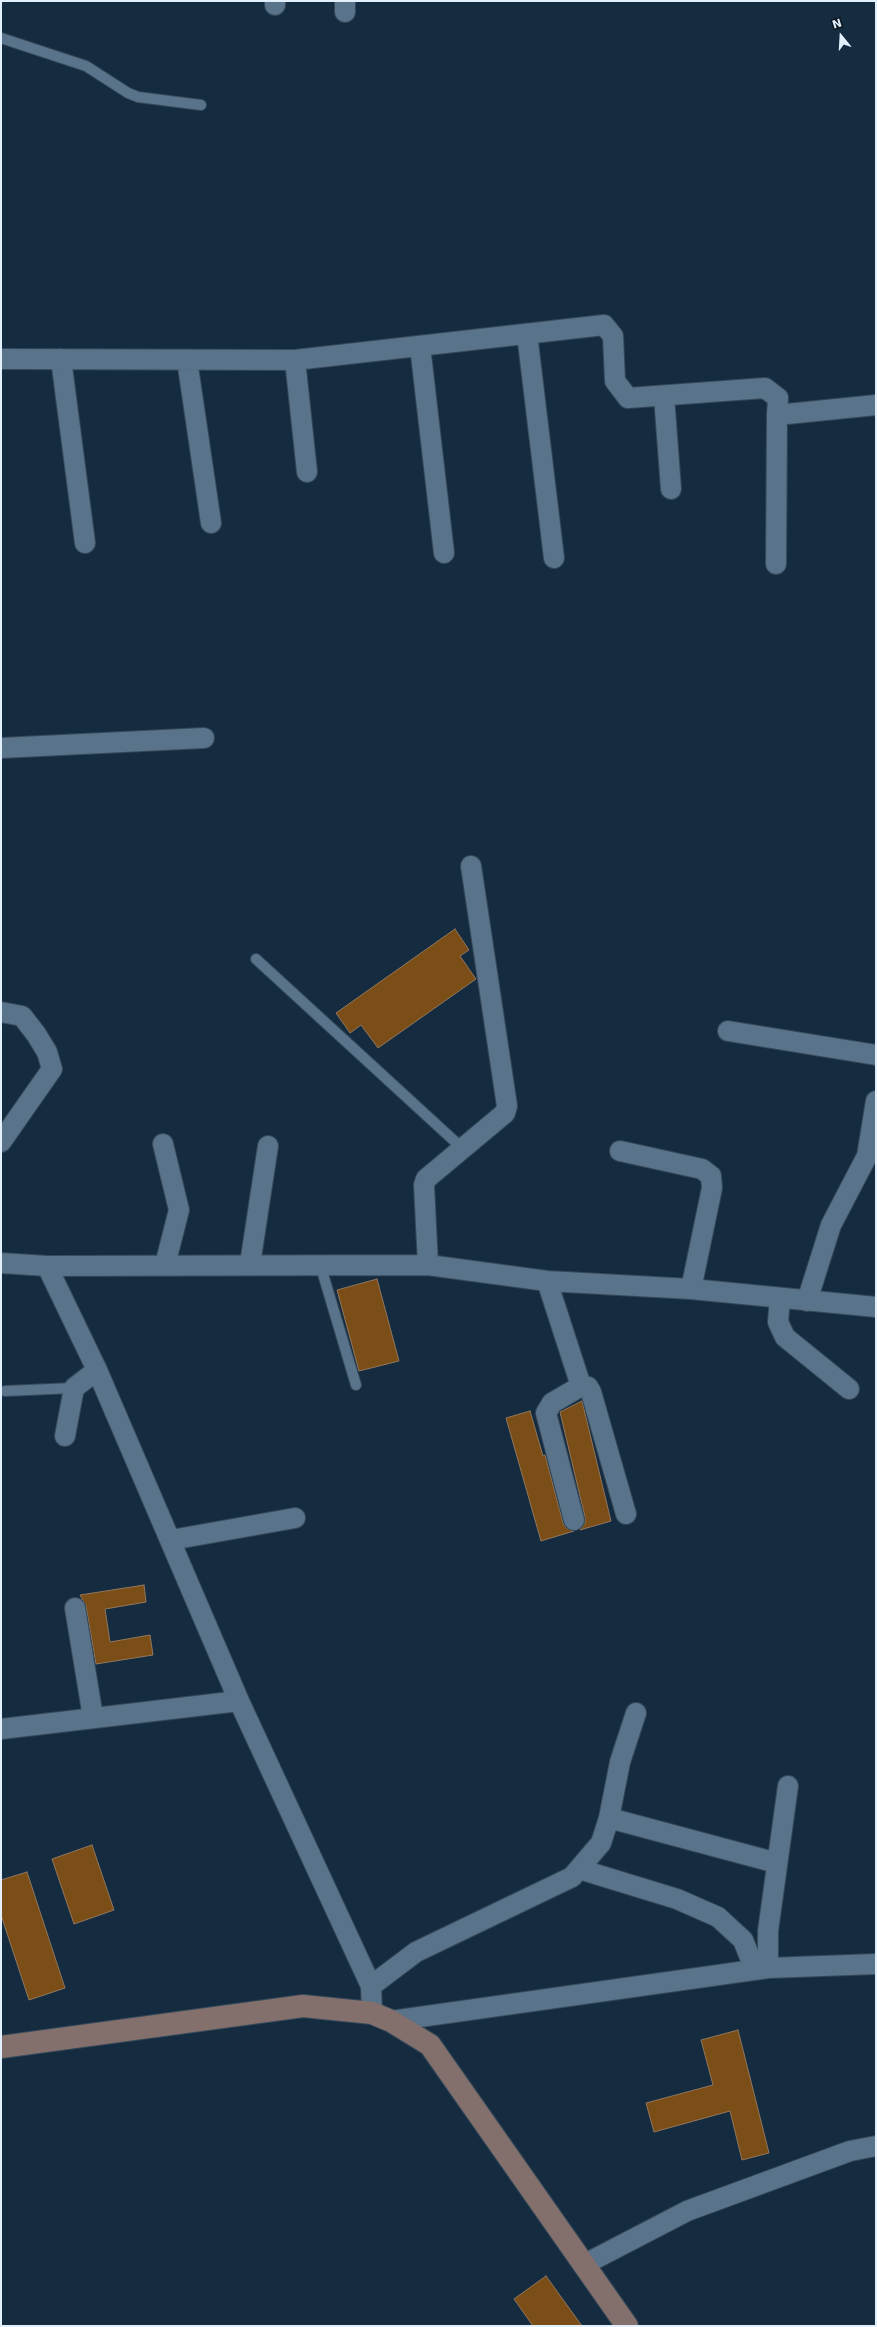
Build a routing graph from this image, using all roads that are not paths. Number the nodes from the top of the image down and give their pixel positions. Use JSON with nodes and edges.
{"nodes":[{"id":1,"x":1,"y":38,"type":"edge"},
{"id":2,"x":201,"y":105,"type":"dead end"},
{"id":3,"x":527,"y":334,"type":"junction"},
{"id":4,"x":420,"y":346,"type":"junction"},
{"id":5,"x":1,"y":359,"type":"edge"},
{"id":6,"x":62,"y":359,"type":"junction"},
{"id":7,"x":187,"y":360,"type":"junction"},
{"id":8,"x":295,"y":360,"type":"junction"},
{"id":9,"x":664,"y":396,"type":"junction"},
{"id":10,"x":876,"y":405,"type":"edge"},
{"id":11,"x":777,"y":416,"type":"junction"},
{"id":12,"x":307,"y":472,"type":"dead end"},
{"id":13,"x":671,"y":489,"type":"dead end"},
{"id":14,"x":211,"y":523,"type":"dead end"},
{"id":15,"x":85,"y":542,"type":"dead end"},
{"id":16,"x":444,"y":553,"type":"dead end"},
{"id":17,"x":554,"y":558,"type":"dead end"},
{"id":18,"x":776,"y":564,"type":"dead end"},
{"id":19,"x":204,"y":738,"type":"dead end"},
{"id":20,"x":1,"y":748,"type":"edge"},
{"id":21,"x":471,"y":866,"type":"dead end"},
{"id":22,"x":256,"y":959,"type":"dead end"},
{"id":23,"x":1,"y":1012,"type":"edge"},
{"id":24,"x":728,"y":1030,"type":"dead end"},
{"id":25,"x":876,"y":1055,"type":"edge"},
{"id":26,"x":876,"y":1101,"type":"edge"},
{"id":27,"x":1,"y":1142,"type":"edge"},
{"id":28,"x":163,"y":1144,"type":"dead end"},
{"id":29,"x":268,"y":1146,"type":"dead end"},
{"id":30,"x":462,"y":1148,"type":"junction"},
{"id":31,"x":620,"y":1152,"type":"dead end"},
{"id":32,"x":1,"y":1263,"type":"edge"},
{"id":33,"x":250,"y":1264,"type":"junction"},
{"id":34,"x":320,"y":1264,"type":"junction"},
{"id":35,"x":165,"y":1265,"type":"junction"},
{"id":36,"x":428,"y":1265,"type":"junction"},
{"id":37,"x":47,"y":1266,"type":"junction"},
{"id":38,"x":547,"y":1281,"type":"junction"},
{"id":39,"x":691,"y":1289,"type":"junction"},
{"id":40,"x":780,"y":1298,"type":"junction"},
{"id":41,"x":807,"y":1301,"type":"junction"},
{"id":42,"x":876,"y":1307,"type":"edge"},
{"id":43,"x":97,"y":1370,"type":"junction"},
{"id":44,"x":356,"y":1385,"type":"dead end"},
{"id":45,"x":581,"y":1386,"type":"junction"},
{"id":46,"x":74,"y":1388,"type":"junction"},
{"id":47,"x":849,"y":1389,"type":"dead end"},
{"id":48,"x":5,"y":1391,"type":"dead end"},
{"id":49,"x":65,"y":1436,"type":"dead end"},
{"id":50,"x":626,"y":1514,"type":"dead end"},
{"id":51,"x":295,"y":1518,"type":"dead end"},
{"id":52,"x":574,"y":1520,"type":"dead end"},
{"id":53,"x":171,"y":1540,"type":"junction"},
{"id":54,"x":75,"y":1608,"type":"dead end"},
{"id":55,"x":239,"y":1701,"type":"junction"},
{"id":56,"x":636,"y":1713,"type":"dead end"},
{"id":57,"x":92,"y":1717,"type":"junction"},
{"id":58,"x":1,"y":1729,"type":"edge"},
{"id":59,"x":788,"y":1786,"type":"dead end"},
{"id":60,"x":609,"y":1818,"type":"junction"},
{"id":61,"x":777,"y":1863,"type":"junction"},
{"id":62,"x":579,"y":1869,"type":"junction"},
{"id":63,"x":876,"y":1964,"type":"edge"},
{"id":64,"x":761,"y":1969,"type":"junction"},
{"id":65,"x":371,"y":1986,"type":"junction"},
{"id":66,"x":382,"y":2017,"type":"junction"},
{"id":67,"x":1,"y":2047,"type":"edge"},
{"id":68,"x":876,"y":2146,"type":"edge"},
{"id":69,"x":583,"y":2265,"type":"junction"},
{"id":70,"x":628,"y":2326,"type":"edge"}],
"edges":[{"from":1,"to":2,"type":"lane"},
{"from":3,"to":4,"type":"street"},
{"from":3,"to":9,"type":"street"},
{"from":3,"to":17,"type":"street"},
{"from":4,"to":8,"type":"street"},
{"from":4,"to":16,"type":"street"},
{"from":5,"to":6,"type":"street"},
{"from":6,"to":7,"type":"street"},
{"from":6,"to":15,"type":"street"},
{"from":7,"to":8,"type":"street"},
{"from":7,"to":14,"type":"street"},
{"from":8,"to":12,"type":"street"},
{"from":9,"to":11,"type":"street"},
{"from":9,"to":13,"type":"street"},
{"from":10,"to":11,"type":"street"},
{"from":11,"to":18,"type":"street"},
{"from":19,"to":20,"type":"street"},
{"from":21,"to":30,"type":"street"},
{"from":22,"to":30,"type":"lane"},
{"from":23,"to":27,"type":"street"},
{"from":24,"to":25,"type":"street"},
{"from":26,"to":41,"type":"street"},
{"from":28,"to":35,"type":"street"},
{"from":29,"to":33,"type":"street"},
{"from":30,"to":36,"type":"street"},
{"from":31,"to":39,"type":"street"},
{"from":32,"to":37,"type":"street"},
{"from":33,"to":34,"type":"street"},
{"from":33,"to":35,"type":"street"},
{"from":34,"to":36,"type":"street"},
{"from":34,"to":44,"type":"lane"},
{"from":35,"to":37,"type":"street"},
{"from":36,"to":38,"type":"street"},
{"from":37,"to":43,"type":"street"},
{"from":38,"to":39,"type":"street"},
{"from":38,"to":45,"type":"street"},
{"from":39,"to":40,"type":"street"},
{"from":40,"to":41,"type":"street"},
{"from":40,"to":47,"type":"street"},
{"from":41,"to":42,"type":"street"},
{"from":43,"to":46,"type":"street"},
{"from":43,"to":53,"type":"street"},
{"from":45,"to":50,"type":"street"},
{"from":45,"to":52,"type":"street"},
{"from":46,"to":48,"type":"lane"},
{"from":46,"to":49,"type":"street"},
{"from":51,"to":53,"type":"street"},
{"from":53,"to":55,"type":"street"},
{"from":54,"to":57,"type":"street"},
{"from":55,"to":57,"type":"street"},
{"from":55,"to":65,"type":"street"},
{"from":56,"to":60,"type":"street"},
{"from":57,"to":58,"type":"street"},
{"from":59,"to":61,"type":"street"},
{"from":60,"to":61,"type":"street"},
{"from":60,"to":62,"type":"street"},
{"from":61,"to":64,"type":"street"},
{"from":62,"to":64,"type":"street"},
{"from":62,"to":65,"type":"street"},
{"from":63,"to":64,"type":"street"},
{"from":64,"to":66,"type":"street"},
{"from":65,"to":66,"type":"street"},
{"from":66,"to":67,"type":"main road"},
{"from":66,"to":69,"type":"main road"},
{"from":68,"to":69,"type":"street"},
{"from":69,"to":70,"type":"main road"}]}
